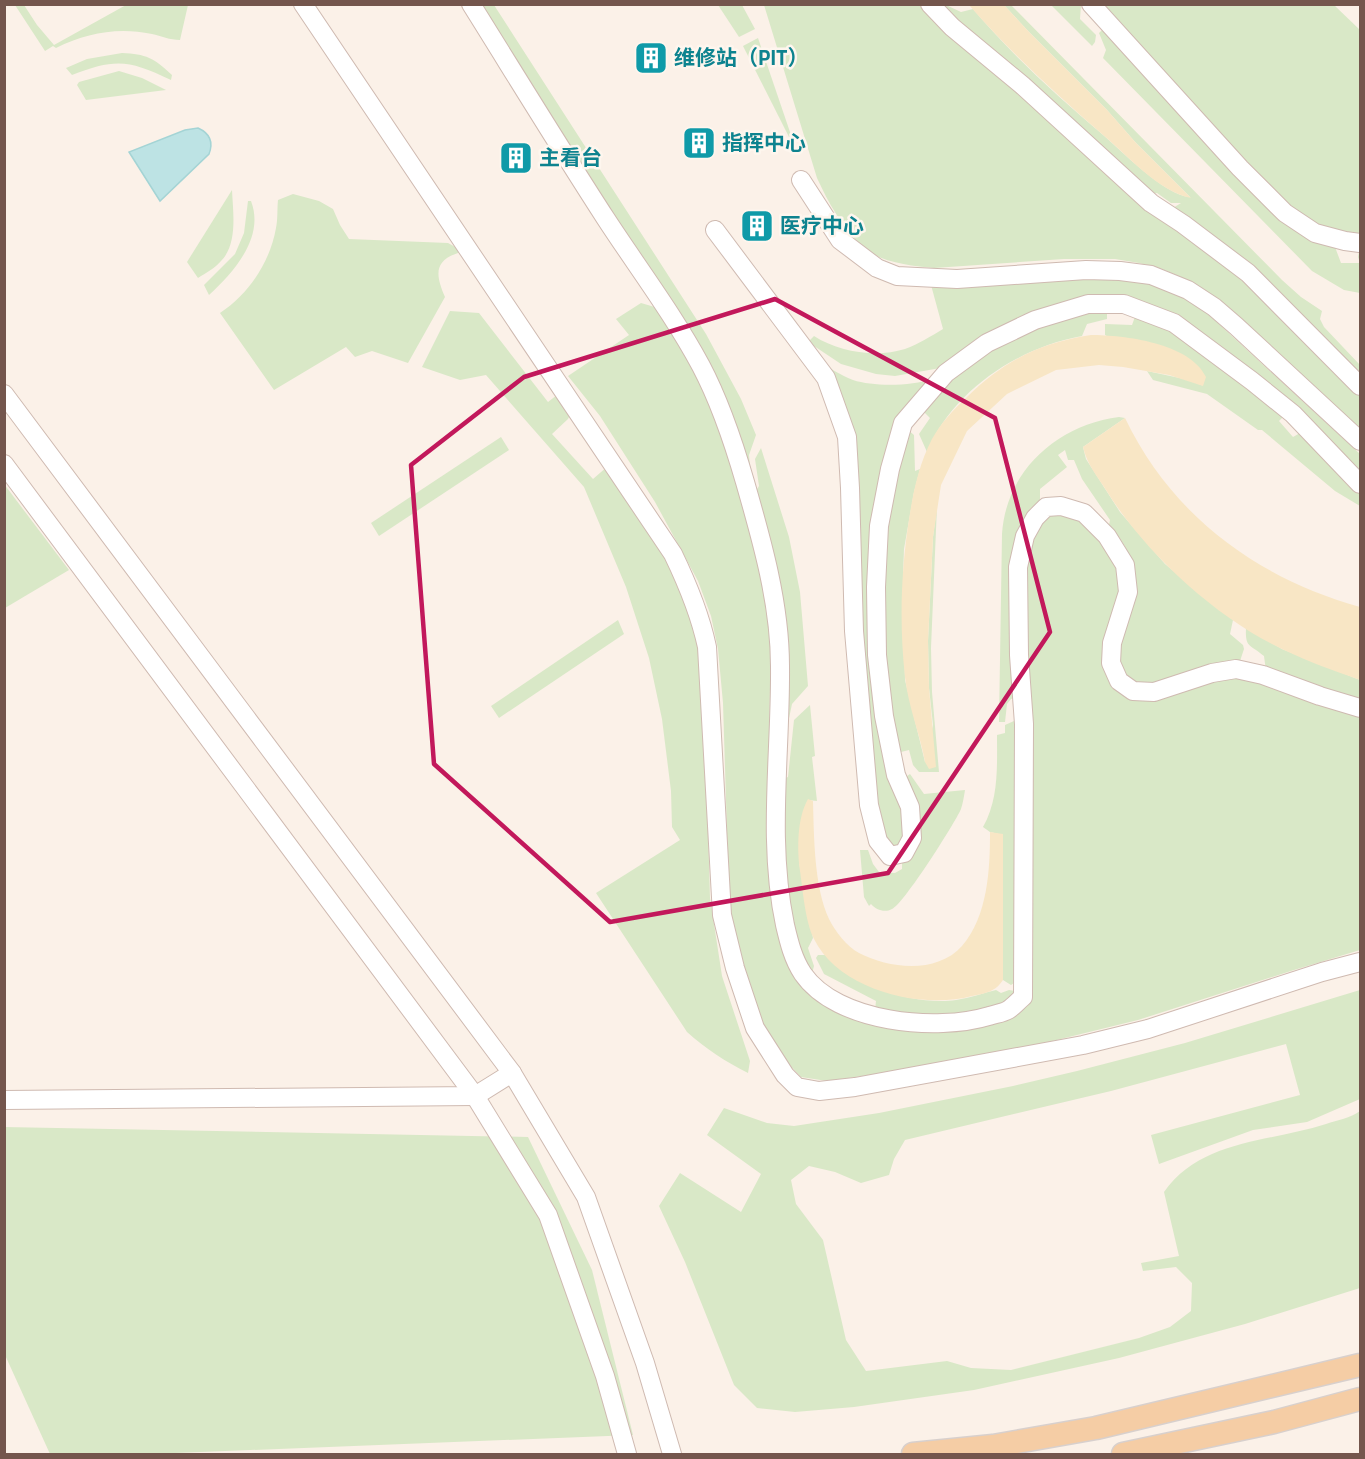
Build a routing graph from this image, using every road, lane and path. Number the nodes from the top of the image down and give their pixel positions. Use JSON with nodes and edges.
{"nodes":[{"id":1,"x":303,"y":4,"type":"edge"},
{"id":2,"x":471,"y":4,"type":"edge"},
{"id":3,"x":930,"y":4,"type":"edge"},
{"id":4,"x":1091,"y":4,"type":"edge"},
{"id":5,"x":801,"y":180,"type":"dead end"},
{"id":6,"x":716,"y":230,"type":"dead end"},
{"id":7,"x":1360,"y":243,"type":"edge"},
{"id":8,"x":1360,"y":386,"type":"edge"},
{"id":9,"x":4,"y":394,"type":"edge"},
{"id":10,"x":1360,"y":441,"type":"edge"},
{"id":11,"x":4,"y":464,"type":"edge"},
{"id":12,"x":1360,"y":484,"type":"edge"},
{"id":13,"x":1360,"y":708,"type":"edge"},
{"id":14,"x":1360,"y":962,"type":"edge"},
{"id":15,"x":512,"y":1073,"type":"junction"},
{"id":16,"x":476,"y":1096,"type":"junction"},
{"id":17,"x":4,"y":1100,"type":"edge"},
{"id":18,"x":1360,"y":1365,"type":"edge"},
{"id":19,"x":1360,"y":1399,"type":"edge"},
{"id":20,"x":627,"y":1455,"type":"edge"},
{"id":21,"x":672,"y":1455,"type":"edge"},
{"id":22,"x":913,"y":1455,"type":"edge"},
{"id":23,"x":1123,"y":1455,"type":"edge"}],
"edges":[{"from":1,"to":14,"type":"street"},
{"from":2,"to":13,"type":"street"},
{"from":3,"to":8,"type":"street"},
{"from":4,"to":7,"type":"street"},
{"from":5,"to":10,"type":"street"},
{"from":6,"to":12,"type":"street"},
{"from":9,"to":15,"type":"street"},
{"from":11,"to":16,"type":"street"},
{"from":15,"to":16,"type":"street"},
{"from":15,"to":21,"type":"street"},
{"from":16,"to":17,"type":"street"},
{"from":16,"to":20,"type":"street"},
{"from":18,"to":22,"type":"main road"},
{"from":19,"to":23,"type":"main road"}]}
